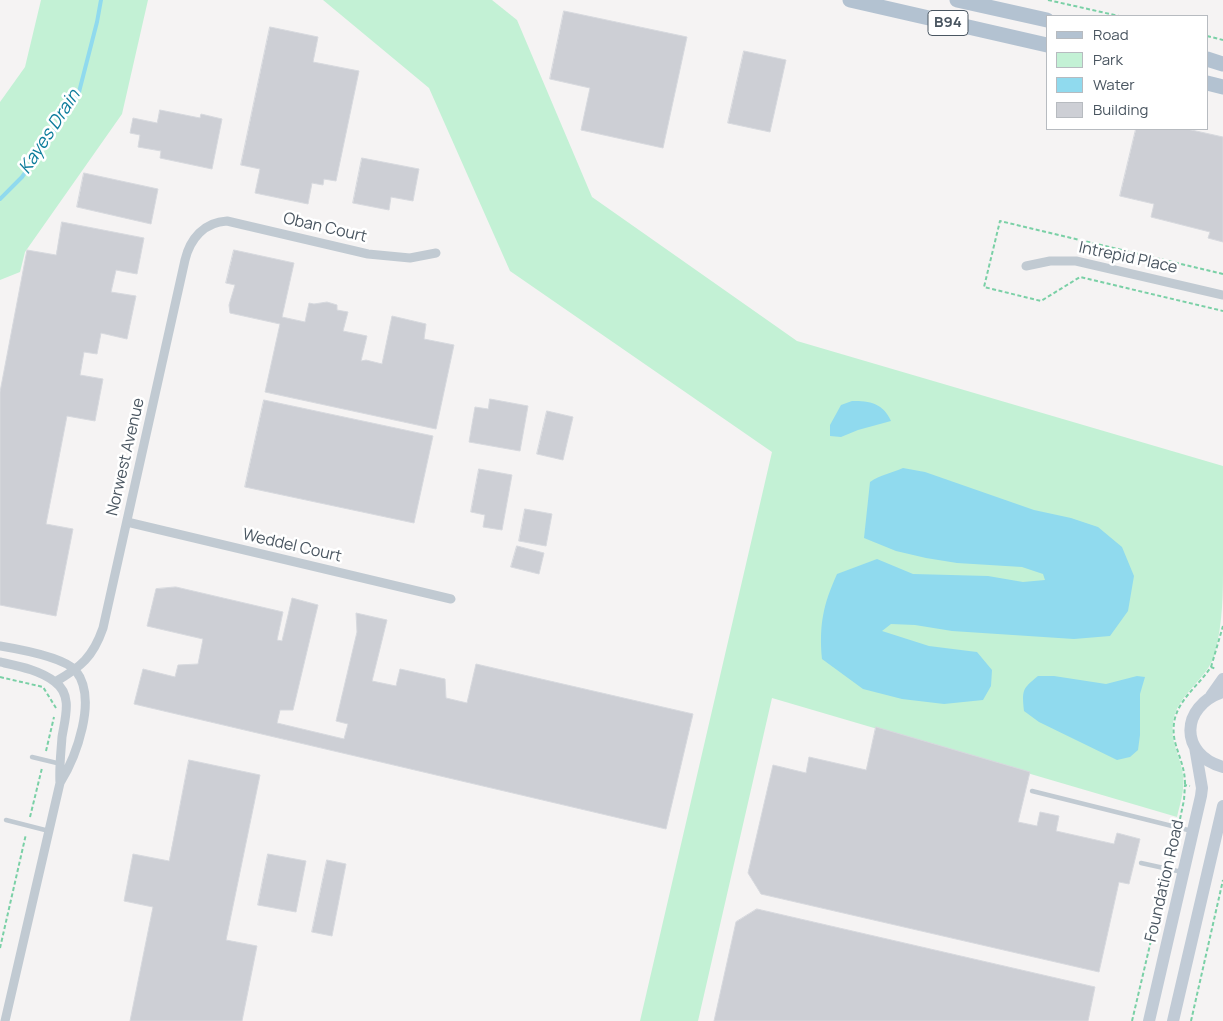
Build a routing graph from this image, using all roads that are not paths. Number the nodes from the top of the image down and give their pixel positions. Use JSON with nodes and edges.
{"nodes":[{"id":1,"x":850,"y":0,"type":"edge"},
{"id":2,"x":957,"y":0,"type":"edge"},
{"id":3,"x":1002,"y":6,"type":"edge"},
{"id":4,"x":1046,"y":20,"type":"edge"},
{"id":5,"x":1046,"y":46,"type":"edge"},
{"id":6,"x":1208,"y":59,"type":"edge"},
{"id":7,"x":1223,"y":64,"type":"edge"},
{"id":8,"x":1208,"y":83,"type":"edge"},
{"id":9,"x":1223,"y":87,"type":"edge"},
{"id":10,"x":208,"y":226,"type":"joint"},
{"id":11,"x":436,"y":254,"type":"dead end"},
{"id":12,"x":1026,"y":266,"type":"dead end"},
{"id":13,"x":1223,"y":295,"type":"edge"},
{"id":14,"x":126,"y":522,"type":"junction"},
{"id":15,"x":451,"y":599,"type":"dead end"},
{"id":16,"x":0,"y":646,"type":"edge"},
{"id":17,"x":0,"y":662,"type":"edge"},
{"id":18,"x":75,"y":670,"type":"junction"},
{"id":19,"x":1223,"y":679,"type":"edge"},
{"id":20,"x":55,"y":682,"type":"junction"},
{"id":21,"x":1217,"y":694,"type":"edge"},
{"id":22,"x":1195,"y":747,"type":"junction"},
{"id":23,"x":32,"y":757,"type":"dead end"},
{"id":24,"x":59,"y":764,"type":"junction"},
{"id":25,"x":70,"y":766,"type":"junction"},
{"id":26,"x":1223,"y":767,"type":"edge"},
{"id":27,"x":60,"y":783,"type":"junction"},
{"id":28,"x":1032,"y":791,"type":"dead end"},
{"id":29,"x":1223,"y":806,"type":"edge"},
{"id":30,"x":6,"y":820,"type":"dead end"},
{"id":31,"x":49,"y":831,"type":"junction"},
{"id":32,"x":1194,"y":831,"type":"junction"},
{"id":33,"x":1141,"y":863,"type":"dead end"},
{"id":34,"x":1184,"y":872,"type":"junction"},
{"id":35,"x":5,"y":1021,"type":"edge"},
{"id":36,"x":1149,"y":1021,"type":"edge"},
{"id":37,"x":1173,"y":1021,"type":"edge"}],
"edges":[{"from":1,"to":5,"type":"main road","number":"B94"},
{"from":2,"to":3,"type":"main road","number":"B94"},
{"from":3,"to":4,"type":"main road","number":"B94"},
{"from":6,"to":7,"type":"main road"},
{"from":8,"to":9,"type":"main road"},
{"from":10,"to":11,"type":"street","name":"Oban Court"},
{"from":10,"to":14,"type":"street","name":"Norwest Avenue"},
{"from":12,"to":13,"type":"street","name":"Intrepid Place"},
{"from":14,"to":15,"type":"street","name":"Weddel Court"},
{"from":14,"to":18,"type":"street","name":"Norwest Avenue"},
{"from":16,"to":18,"type":"street"},
{"from":17,"to":20,"type":"street"},
{"from":18,"to":20,"type":"street","name":"Norwest Avenue"},
{"from":18,"to":25,"type":"street"},
{"from":19,"to":21,"type":"street"},
{"from":20,"to":24,"type":"street"},
{"from":21,"to":22,"type":"street","name":"Foundation Road"},
{"from":22,"to":26,"type":"street"},
{"from":22,"to":32,"type":"street","name":"Foundation Road"},
{"from":23,"to":24,"type":"lane"},
{"from":24,"to":25,"type":"lane"},
{"from":24,"to":27,"type":"street"},
{"from":25,"to":27,"type":"street"},
{"from":27,"to":31,"type":"street"},
{"from":28,"to":32,"type":"lane"},
{"from":29,"to":37,"type":"street"},
{"from":30,"to":31,"type":"lane"},
{"from":31,"to":35,"type":"street"},
{"from":32,"to":34,"type":"street","name":"Foundation Road"},
{"from":33,"to":34,"type":"lane"},
{"from":34,"to":36,"type":"street","name":"Foundation Road"}]}
